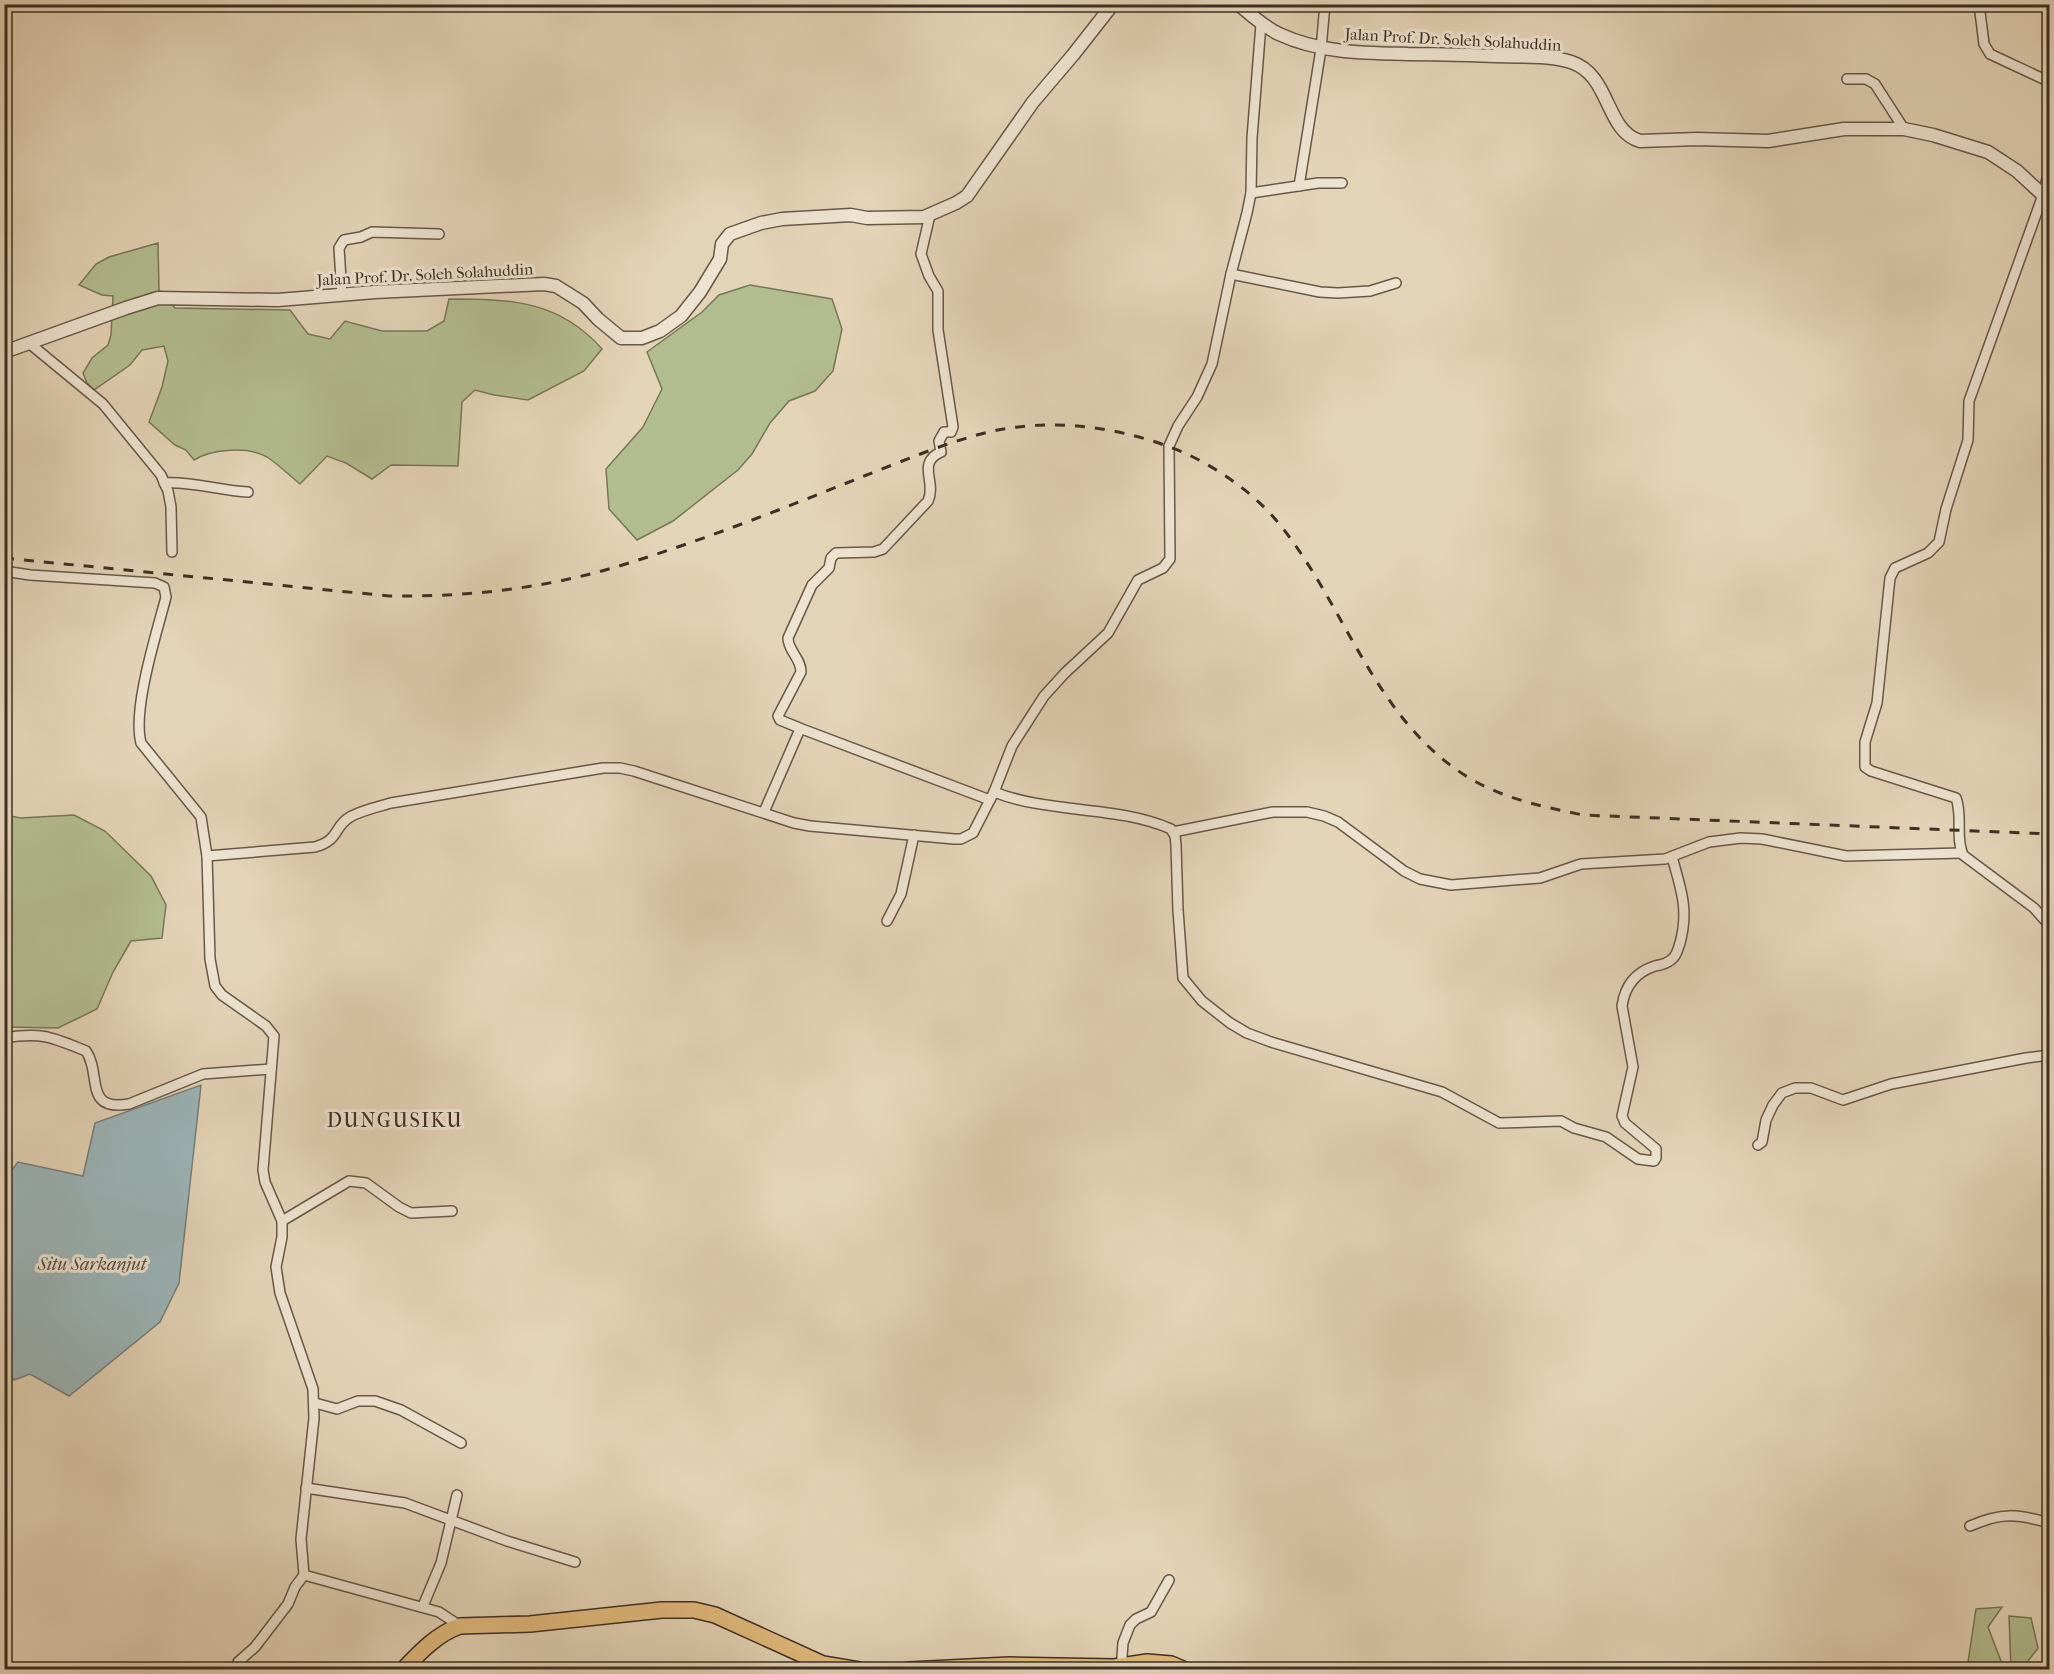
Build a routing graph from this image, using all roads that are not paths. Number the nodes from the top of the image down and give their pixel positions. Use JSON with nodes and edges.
{"nodes":[{"id":1,"x":1113,"y":4,"type":"edge"},
{"id":2,"x":1238,"y":4,"type":"edge"},
{"id":3,"x":1325,"y":4,"type":"edge"},
{"id":4,"x":1979,"y":4,"type":"edge"},
{"id":5,"x":1262,"y":24,"type":"junction"},
{"id":6,"x":1321,"y":49,"type":"junction"},
{"id":7,"x":1847,"y":79,"type":"dead end"},
{"id":8,"x":2049,"y":82,"type":"edge"},
{"id":9,"x":1904,"y":129,"type":"junction"},
{"id":10,"x":2049,"y":167,"type":"edge"},
{"id":11,"x":1342,"y":183,"type":"dead end"},
{"id":12,"x":1299,"y":186,"type":"junction"},
{"id":13,"x":1251,"y":193,"type":"junction"},
{"id":14,"x":2046,"y":196,"type":"edge"},
{"id":15,"x":930,"y":215,"type":"junction"},
{"id":16,"x":439,"y":234,"type":"dead end"},
{"id":17,"x":1231,"y":274,"type":"junction"},
{"id":18,"x":1396,"y":283,"type":"dead end"},
{"id":19,"x":342,"y":295,"type":"junction"},
{"id":20,"x":29,"y":343,"type":"junction"},
{"id":21,"x":4,"y":352,"type":"edge"},
{"id":22,"x":164,"y":483,"type":"junction"},
{"id":23,"x":248,"y":492,"type":"dead end"},
{"id":24,"x":172,"y":552,"type":"dead end"},
{"id":25,"x":4,"y":571,"type":"edge"},
{"id":26,"x":800,"y":729,"type":"junction"},
{"id":27,"x":992,"y":796,"type":"junction"},
{"id":28,"x":764,"y":812,"type":"junction"},
{"id":29,"x":1173,"y":832,"type":"junction"},
{"id":30,"x":914,"y":835,"type":"junction"},
{"id":31,"x":1962,"y":853,"type":"junction"},
{"id":32,"x":207,"y":856,"type":"junction"},
{"id":33,"x":1672,"y":857,"type":"junction"},
{"id":34,"x":887,"y":921,"type":"dead end"},
{"id":35,"x":2049,"y":926,"type":"edge"},
{"id":36,"x":4,"y":1038,"type":"edge"},
{"id":37,"x":2049,"y":1056,"type":"edge"},
{"id":38,"x":271,"y":1069,"type":"junction"},
{"id":39,"x":1758,"y":1145,"type":"dead end"},
{"id":40,"x":452,"y":1211,"type":"dead end"},
{"id":41,"x":282,"y":1221,"type":"junction"},
{"id":42,"x":315,"y":1403,"type":"junction"},
{"id":43,"x":461,"y":1443,"type":"dead end"},
{"id":44,"x":306,"y":1488,"type":"junction"},
{"id":45,"x":457,"y":1495,"type":"dead end"},
{"id":46,"x":452,"y":1520,"type":"junction"},
{"id":47,"x":2049,"y":1523,"type":"edge"},
{"id":48,"x":1970,"y":1526,"type":"dead end"},
{"id":49,"x":575,"y":1562,"type":"dead end"},
{"id":50,"x":304,"y":1575,"type":"junction"},
{"id":51,"x":1168,"y":1580,"type":"dead end"},
{"id":52,"x":423,"y":1606,"type":"junction"},
{"id":53,"x":460,"y":1626,"type":"junction"},
{"id":54,"x":238,"y":1662,"type":"dead end"},
{"id":55,"x":1122,"y":1668,"type":"edge"},
{"id":56,"x":403,"y":1670,"type":"edge"},
{"id":57,"x":859,"y":1670,"type":"edge"},
{"id":58,"x":909,"y":1670,"type":"edge"},
{"id":59,"x":1185,"y":1670,"type":"edge"}],
"edges":[{"from":1,"to":15,"type":"street","name":"Jalan Prof. Dr. Soleh Solahuddin"},
{"from":2,"to":5,"type":"street","name":"Jalan Prof. Dr. Soleh Solahuddin"},
{"from":3,"to":6,"type":"street"},
{"from":4,"to":8,"type":"street"},
{"from":5,"to":6,"type":"street","name":"Jalan Prof. Dr. Soleh Solahuddin"},
{"from":5,"to":13,"type":"street"},
{"from":6,"to":9,"type":"street","name":"Jalan Prof. Dr. Soleh Solahuddin"},
{"from":6,"to":12,"type":"street"},
{"from":7,"to":9,"type":"street"},
{"from":9,"to":14,"type":"street","name":"Jalan Prof. Dr. Soleh Solahuddin"},
{"from":10,"to":14,"type":"street"},
{"from":11,"to":12,"type":"street"},
{"from":12,"to":13,"type":"street"},
{"from":13,"to":17,"type":"street"},
{"from":14,"to":31,"type":"street"},
{"from":15,"to":19,"type":"street","name":"Jalan Prof. Dr. Soleh Solahuddin"},
{"from":15,"to":26,"type":"street"},
{"from":16,"to":19,"type":"street"},
{"from":17,"to":18,"type":"street"},
{"from":17,"to":27,"type":"street"},
{"from":19,"to":20,"type":"street","name":"Jalan Prof. Dr. Soleh Solahuddin"},
{"from":20,"to":21,"type":"street","name":"Jalan Prof. Dr. Soleh Solahuddin"},
{"from":20,"to":22,"type":"street"},
{"from":22,"to":23,"type":"street"},
{"from":22,"to":24,"type":"street"},
{"from":25,"to":32,"type":"street"},
{"from":26,"to":27,"type":"street"},
{"from":26,"to":28,"type":"street"},
{"from":27,"to":29,"type":"street"},
{"from":27,"to":30,"type":"street"},
{"from":28,"to":30,"type":"street"},
{"from":28,"to":32,"type":"street"},
{"from":29,"to":33,"type":"street"},
{"from":29,"to":33,"type":"street"},
{"from":30,"to":34,"type":"street"},
{"from":31,"to":33,"type":"street"},
{"from":31,"to":35,"type":"street"},
{"from":32,"to":38,"type":"street"},
{"from":36,"to":38,"type":"street"},
{"from":37,"to":39,"type":"street"},
{"from":38,"to":41,"type":"street"},
{"from":40,"to":41,"type":"street"},
{"from":41,"to":42,"type":"street"},
{"from":42,"to":43,"type":"street"},
{"from":42,"to":44,"type":"street"},
{"from":44,"to":46,"type":"street"},
{"from":44,"to":50,"type":"street"},
{"from":45,"to":46,"type":"street"},
{"from":46,"to":49,"type":"street"},
{"from":46,"to":52,"type":"street"},
{"from":47,"to":48,"type":"street"},
{"from":50,"to":52,"type":"street"},
{"from":50,"to":54,"type":"street"},
{"from":51,"to":55,"type":"street"},
{"from":52,"to":53,"type":"street"},
{"from":53,"to":56,"type":"main road"},
{"from":53,"to":57,"type":"main road"},
{"from":55,"to":58,"type":"main road"},
{"from":55,"to":59,"type":"main road"}]}
